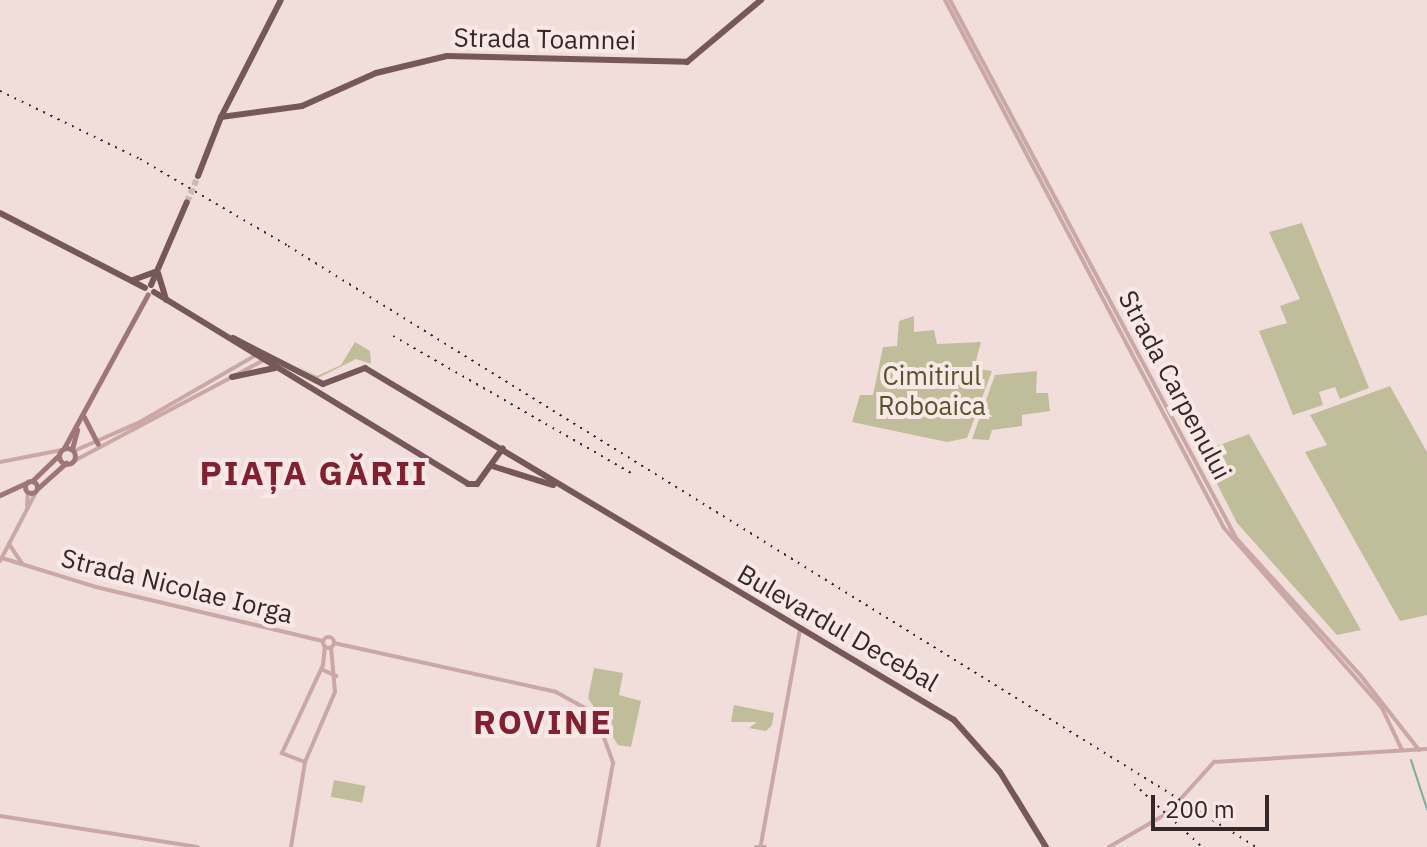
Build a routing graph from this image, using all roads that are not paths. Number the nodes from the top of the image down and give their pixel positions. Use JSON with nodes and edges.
{"nodes":[{"id":1,"x":281,"y":0,"type":"edge"},
{"id":2,"x":761,"y":0,"type":"edge"},
{"id":3,"x":948,"y":0,"type":"edge"},
{"id":4,"x":221,"y":117,"type":"junction"},
{"id":5,"x":198,"y":176,"type":"tunnel mouth"},
{"id":6,"x":187,"y":202,"type":"tunnel mouth"},
{"id":7,"x":0,"y":213,"type":"edge"},
{"id":8,"x":158,"y":270,"type":"junction"},
{"id":9,"x":129,"y":280,"type":"junction"},
{"id":10,"x":149,"y":290,"type":"junction"},
{"id":11,"x":166,"y":300,"type":"junction"},
{"id":12,"x":262,"y":356,"type":"junction"},
{"id":13,"x":280,"y":369,"type":"junction"},
{"id":14,"x":232,"y":377,"type":"junction"},
{"id":15,"x":323,"y":384,"type":"junction"},
{"id":16,"x":323,"y":394,"type":"junction"},
{"id":17,"x":84,"y":415,"type":"junction"},
{"id":18,"x":78,"y":425,"type":"junction"},
{"id":19,"x":98,"y":444,"type":"junction"},
{"id":20,"x":503,"y":448,"type":"junction"},
{"id":21,"x":73,"y":450,"type":"junction"},
{"id":22,"x":62,"y":451,"type":"junction"},
{"id":23,"x":0,"y":462,"type":"edge"},
{"id":24,"x":69,"y":463,"type":"junction"},
{"id":25,"x":492,"y":466,"type":"junction"},
{"id":26,"x":30,"y":481,"type":"junction"},
{"id":27,"x":12,"y":490,"type":"junction"},
{"id":28,"x":37,"y":490,"type":"junction"},
{"id":29,"x":566,"y":490,"type":"junction"},
{"id":30,"x":28,"y":493,"type":"junction"},
{"id":31,"x":0,"y":495,"type":"edge"},
{"id":32,"x":27,"y":510,"type":"junction"},
{"id":33,"x":9,"y":544,"type":"junction"},
{"id":34,"x":1,"y":559,"type":"edge"},
{"id":35,"x":23,"y":565,"type":"junction"},
{"id":36,"x":800,"y":629,"type":"junction"},
{"id":37,"x":328,"y":644,"type":"junction"},
{"id":38,"x":321,"y":669,"type":"junction"},
{"id":39,"x":336,"y":676,"type":"junction"},
{"id":40,"x":1427,"y":749,"type":"edge"},
{"id":41,"x":1402,"y":750,"type":"junction"},
{"id":42,"x":1419,"y":750,"type":"junction"},
{"id":43,"x":305,"y":762,"type":"junction"},
{"id":44,"x":0,"y":816,"type":"edge"},
{"id":45,"x":761,"y":846,"type":"edge"},
{"id":46,"x":198,"y":847,"type":"edge"},
{"id":47,"x":291,"y":847,"type":"edge"},
{"id":48,"x":598,"y":847,"type":"edge"},
{"id":49,"x":1046,"y":847,"type":"edge"},
{"id":50,"x":1109,"y":847,"type":"edge"}],
"edges":[{"from":1,"to":4,"type":"main road"},
{"from":2,"to":4,"type":"main road","name":"Strada Toamnei"},
{"from":3,"to":41,"type":"street","name":"Strada Carpenului"},
{"from":3,"to":42,"type":"street","name":"Strada Carpenului"},
{"from":4,"to":5,"type":"main road"},
{"from":6,"to":8,"type":"main road"},
{"from":7,"to":9,"type":"main road"},
{"from":8,"to":9,"type":"main road"},
{"from":8,"to":10,"type":"main road"},
{"from":8,"to":11,"type":"main road"},
{"from":9,"to":10,"type":"main road"},
{"from":10,"to":11,"type":"main road"},
{"from":10,"to":17,"type":"main road"},
{"from":11,"to":12,"type":"main road"},
{"from":12,"to":13,"type":"main road"},
{"from":12,"to":14,"type":"street"},
{"from":12,"to":15,"type":"main road"},
{"from":12,"to":19,"type":"street"},
{"from":13,"to":14,"type":"main road"},
{"from":13,"to":16,"type":"main road"},
{"from":14,"to":24,"type":"street"},
{"from":15,"to":16,"type":"main road"},
{"from":15,"to":20,"type":"main road","name":"Bulevardul Decebal"},
{"from":16,"to":25,"type":"main road"},
{"from":17,"to":18,"type":"main road"},
{"from":17,"to":19,"type":"main road"},
{"from":18,"to":21,"type":"main road"},
{"from":18,"to":22,"type":"main road"},
{"from":19,"to":21,"type":"street"},
{"from":20,"to":25,"type":"main road"},
{"from":20,"to":29,"type":"main road","name":"Bulevardul Decebal"},
{"from":21,"to":22,"type":"main road"},
{"from":21,"to":24,"type":"main road"},
{"from":22,"to":23,"type":"street"},
{"from":22,"to":24,"type":"main road"},
{"from":22,"to":26,"type":"main road"},
{"from":24,"to":28,"type":"main road"},
{"from":25,"to":29,"type":"main road","name":"Bulevardul Decebal"},
{"from":26,"to":27,"type":"main road"},
{"from":26,"to":28,"type":"main road"},
{"from":26,"to":30,"type":"main road"},
{"from":27,"to":30,"type":"main road"},
{"from":27,"to":31,"type":"main road"},
{"from":28,"to":30,"type":"main road"},
{"from":28,"to":32,"type":"street"},
{"from":29,"to":36,"type":"main road","name":"Bulevardul Decebal"},
{"from":30,"to":32,"type":"street"},
{"from":32,"to":33,"type":"street"},
{"from":33,"to":34,"type":"street"},
{"from":33,"to":35,"type":"street","name":"Strada Nicolae Iorga"},
{"from":34,"to":35,"type":"street","name":"Strada Nicolae Iorga"},
{"from":35,"to":37,"type":"street","name":"Strada Nicolae Iorga"},
{"from":36,"to":45,"type":"street"},
{"from":36,"to":49,"type":"main road","name":"Bulevardul Decebal"},
{"from":37,"to":38,"type":"street"},
{"from":37,"to":39,"type":"street"},
{"from":37,"to":48,"type":"street","name":"Strada Nicolae Iorga"},
{"from":38,"to":39,"type":"street"},
{"from":38,"to":43,"type":"street"},
{"from":39,"to":43,"type":"street"},
{"from":40,"to":42,"type":"street"},
{"from":41,"to":42,"type":"street"},
{"from":41,"to":50,"type":"street"},
{"from":43,"to":47,"type":"street"},
{"from":44,"to":46,"type":"street"}]}
